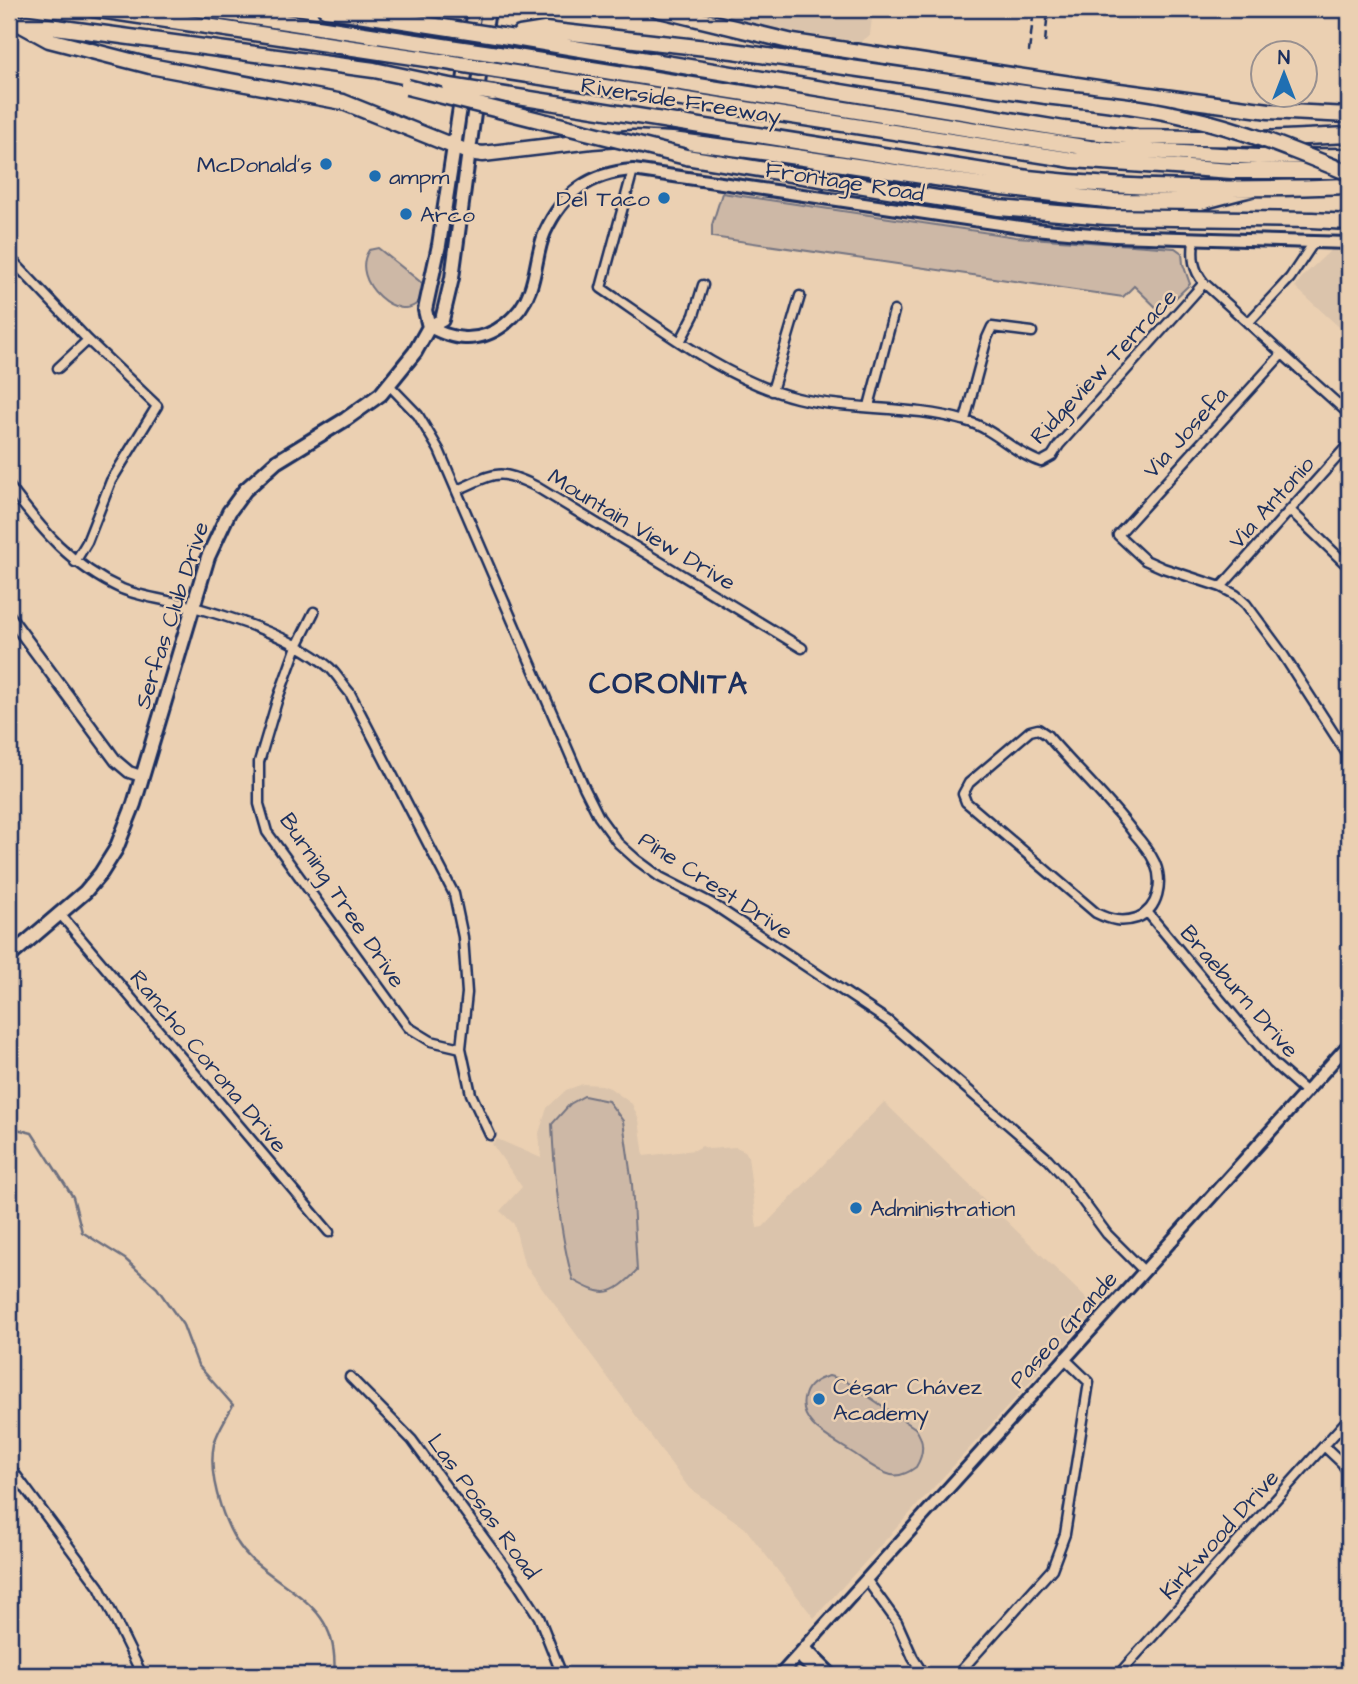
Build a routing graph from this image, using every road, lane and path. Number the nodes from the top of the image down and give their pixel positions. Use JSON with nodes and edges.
{"nodes":[{"id":1,"x":93,"y":9,"type":"edge"},
{"id":2,"x":200,"y":9,"type":"edge"},
{"id":3,"x":325,"y":9,"type":"edge"},
{"id":4,"x":475,"y":9,"type":"edge"},
{"id":5,"x":488,"y":9,"type":"edge"},
{"id":6,"x":656,"y":9,"type":"edge"},
{"id":7,"x":12,"y":21,"type":"edge"},
{"id":8,"x":505,"y":36,"type":"junction"},
{"id":9,"x":374,"y":70,"type":"junction"},
{"id":10,"x":1349,"y":115,"type":"edge"},
{"id":11,"x":1349,"y":135,"type":"edge"},
{"id":12,"x":454,"y":147,"type":"junction"},
{"id":13,"x":468,"y":152,"type":"junction"},
{"id":14,"x":1349,"y":156,"type":"edge"},
{"id":15,"x":633,"y":170,"type":"junction"},
{"id":16,"x":1349,"y":172,"type":"edge"},
{"id":17,"x":1349,"y":186,"type":"edge"},
{"id":18,"x":1251,"y":189,"type":"junction"},
{"id":19,"x":1349,"y":222,"type":"edge"},
{"id":20,"x":1194,"y":240,"type":"junction"},
{"id":21,"x":1314,"y":242,"type":"junction"},
{"id":22,"x":1349,"y":243,"type":"edge"},
{"id":23,"x":9,"y":257,"type":"edge"},
{"id":24,"x":16,"y":264,"type":"junction"},
{"id":25,"x":9,"y":272,"type":"edge"},
{"id":26,"x":1204,"y":283,"type":"junction"},
{"id":27,"x":703,"y":285,"type":"dead end"},
{"id":28,"x":800,"y":296,"type":"dead end"},
{"id":29,"x":894,"y":311,"type":"dead end"},
{"id":30,"x":1248,"y":323,"type":"junction"},
{"id":31,"x":429,"y":327,"type":"junction"},
{"id":32,"x":1032,"y":332,"type":"dead end"},
{"id":33,"x":88,"y":340,"type":"junction"},
{"id":34,"x":681,"y":340,"type":"junction"},
{"id":35,"x":1282,"y":354,"type":"junction"},
{"id":36,"x":58,"y":368,"type":"dead end"},
{"id":37,"x":390,"y":385,"type":"junction"},
{"id":38,"x":772,"y":391,"type":"junction"},
{"id":39,"x":869,"y":406,"type":"junction"},
{"id":40,"x":1349,"y":414,"type":"edge"},
{"id":41,"x":965,"y":420,"type":"junction"},
{"id":42,"x":1349,"y":444,"type":"edge"},
{"id":43,"x":9,"y":486,"type":"edge"},
{"id":44,"x":457,"y":490,"type":"junction"},
{"id":45,"x":1290,"y":510,"type":"junction"},
{"id":46,"x":75,"y":562,"type":"junction"},
{"id":47,"x":1349,"y":567,"type":"edge"},
{"id":48,"x":1220,"y":587,"type":"junction"},
{"id":49,"x":193,"y":607,"type":"junction"},
{"id":50,"x":314,"y":612,"type":"dead end"},
{"id":51,"x":9,"y":616,"type":"edge"},
{"id":52,"x":297,"y":646,"type":"junction"},
{"id":53,"x":802,"y":648,"type":"dead end"},
{"id":54,"x":1349,"y":757,"type":"edge"},
{"id":55,"x":141,"y":776,"type":"junction"},
{"id":56,"x":1148,"y":912,"type":"junction"},
{"id":57,"x":60,"y":914,"type":"junction"},
{"id":58,"x":9,"y":957,"type":"edge"},
{"id":59,"x":1349,"y":1044,"type":"edge"},
{"id":60,"x":461,"y":1048,"type":"junction"},
{"id":61,"x":1306,"y":1092,"type":"junction"},
{"id":62,"x":489,"y":1135,"type":"dead end"},
{"id":63,"x":329,"y":1232,"type":"dead end"},
{"id":64,"x":1144,"y":1271,"type":"junction"},
{"id":65,"x":1064,"y":1358,"type":"junction"},
{"id":66,"x":351,"y":1377,"type":"dead end"},
{"id":67,"x":1349,"y":1418,"type":"edge"},
{"id":68,"x":1324,"y":1446,"type":"junction"},
{"id":69,"x":9,"y":1466,"type":"edge"},
{"id":70,"x":1349,"y":1474,"type":"edge"},
{"id":71,"x":866,"y":1579,"type":"junction"},
{"id":72,"x":802,"y":1652,"type":"junction"},
{"id":73,"x":142,"y":1675,"type":"edge"},
{"id":74,"x":562,"y":1675,"type":"edge"},
{"id":75,"x":780,"y":1675,"type":"edge"},
{"id":76,"x":819,"y":1675,"type":"edge"},
{"id":77,"x":832,"y":1675,"type":"edge"},
{"id":78,"x":924,"y":1675,"type":"edge"},
{"id":79,"x":957,"y":1675,"type":"edge"},
{"id":80,"x":1119,"y":1675,"type":"edge"}],
"edges":[{"from":1,"to":16,"type":"highway","bridge":true},
{"from":2,"to":14,"type":"highway","bridge":true},
{"from":3,"to":8,"type":"highway","name":"Riverside Freeway","bridge":true},
{"from":4,"to":12,"type":"main road"},
{"from":5,"to":13,"type":"main road","name":"Serfas Club Drive"},
{"from":6,"to":10,"type":"highway"},
{"from":7,"to":9,"type":"highway","name":"Riverside Freeway"},
{"from":7,"to":12,"type":"highway"},
{"from":8,"to":11,"type":"highway","name":"Riverside Freeway"},
{"from":8,"to":16,"type":"highway","bridge":true},
{"from":9,"to":18,"type":"highway","name":"Riverside Freeway","bridge":true},
{"from":9,"to":19,"type":"highway","bridge":true},
{"from":12,"to":13,"type":"highway"},
{"from":12,"to":31,"type":"main road"},
{"from":13,"to":18,"type":"highway"},
{"from":13,"to":31,"type":"main road","name":"Serfas Club Drive"},
{"from":15,"to":20,"type":"main road","name":"Frontage Road"},
{"from":15,"to":31,"type":"main road","name":"Frontage Road"},
{"from":15,"to":34,"type":"street","name":"Ridgeview Terrace"},
{"from":17,"to":18,"type":"highway","name":"Riverside Freeway"},
{"from":20,"to":21,"type":"main road","name":"Frontage Road"},
{"from":20,"to":26,"type":"street"},
{"from":21,"to":22,"type":"main road","name":"Frontage Road"},
{"from":21,"to":30,"type":"street"},
{"from":23,"to":24,"type":"street"},
{"from":24,"to":25,"type":"street"},
{"from":24,"to":33,"type":"street"},
{"from":26,"to":30,"type":"street"},
{"from":26,"to":41,"type":"street","name":"Ridgeview Terrace"},
{"from":27,"to":34,"type":"street"},
{"from":28,"to":38,"type":"street"},
{"from":29,"to":39,"type":"street"},
{"from":30,"to":35,"type":"street"},
{"from":31,"to":37,"type":"main road","name":"Serfas Club Drive"},
{"from":32,"to":41,"type":"street"},
{"from":33,"to":36,"type":"street"},
{"from":33,"to":46,"type":"street"},
{"from":34,"to":38,"type":"street","name":"Ridgeview Terrace"},
{"from":35,"to":40,"type":"street"},
{"from":35,"to":48,"type":"street","name":"Via Josefa"},
{"from":37,"to":44,"type":"street","name":"Pine Crest Drive"},
{"from":37,"to":49,"type":"main road","name":"Serfas Club Drive"},
{"from":38,"to":39,"type":"street","name":"Ridgeview Terrace"},
{"from":39,"to":41,"type":"street","name":"Ridgeview Terrace"},
{"from":42,"to":45,"type":"street","name":"Via Antonio"},
{"from":43,"to":46,"type":"street"},
{"from":44,"to":53,"type":"street","name":"Mountain View Drive"},
{"from":44,"to":64,"type":"street","name":"Pine Crest Drive"},
{"from":45,"to":47,"type":"street"},
{"from":45,"to":48,"type":"street","name":"Via Antonio"},
{"from":46,"to":49,"type":"street"},
{"from":48,"to":54,"type":"street"},
{"from":49,"to":52,"type":"street"},
{"from":49,"to":55,"type":"main road","name":"Serfas Club Drive"},
{"from":50,"to":52,"type":"street","name":"Burning Tree Drive"},
{"from":51,"to":55,"type":"street"},
{"from":52,"to":60,"type":"street"},
{"from":52,"to":60,"type":"street","name":"Burning Tree Drive"},
{"from":55,"to":57,"type":"main road","name":"Serfas Club Drive"},
{"from":56,"to":56,"type":"street"},
{"from":56,"to":61,"type":"street","name":"Braeburn Drive"},
{"from":57,"to":58,"type":"main road","name":"Serfas Club Drive"},
{"from":57,"to":63,"type":"street","name":"Rancho Corona Drive"},
{"from":59,"to":61,"type":"main road","name":"Paseo Grande"},
{"from":60,"to":62,"type":"street"},
{"from":61,"to":64,"type":"main road","name":"Paseo Grande"},
{"from":64,"to":65,"type":"main road","name":"Paseo Grande"},
{"from":65,"to":71,"type":"main road","name":"Paseo Grande"},
{"from":65,"to":79,"type":"street"},
{"from":66,"to":74,"type":"street","name":"Las Posas Road"},
{"from":67,"to":68,"type":"street","name":"Kirkwood Drive"},
{"from":68,"to":70,"type":"street"},
{"from":68,"to":80,"type":"street","name":"Kirkwood Drive"},
{"from":69,"to":73,"type":"street"},
{"from":71,"to":72,"type":"main road","name":"Paseo Grande"},
{"from":71,"to":78,"type":"street"},
{"from":72,"to":75,"type":"main road","name":"Paseo Grande"},
{"from":72,"to":76,"type":"main road"},
{"from":72,"to":77,"type":"main road"}]}
